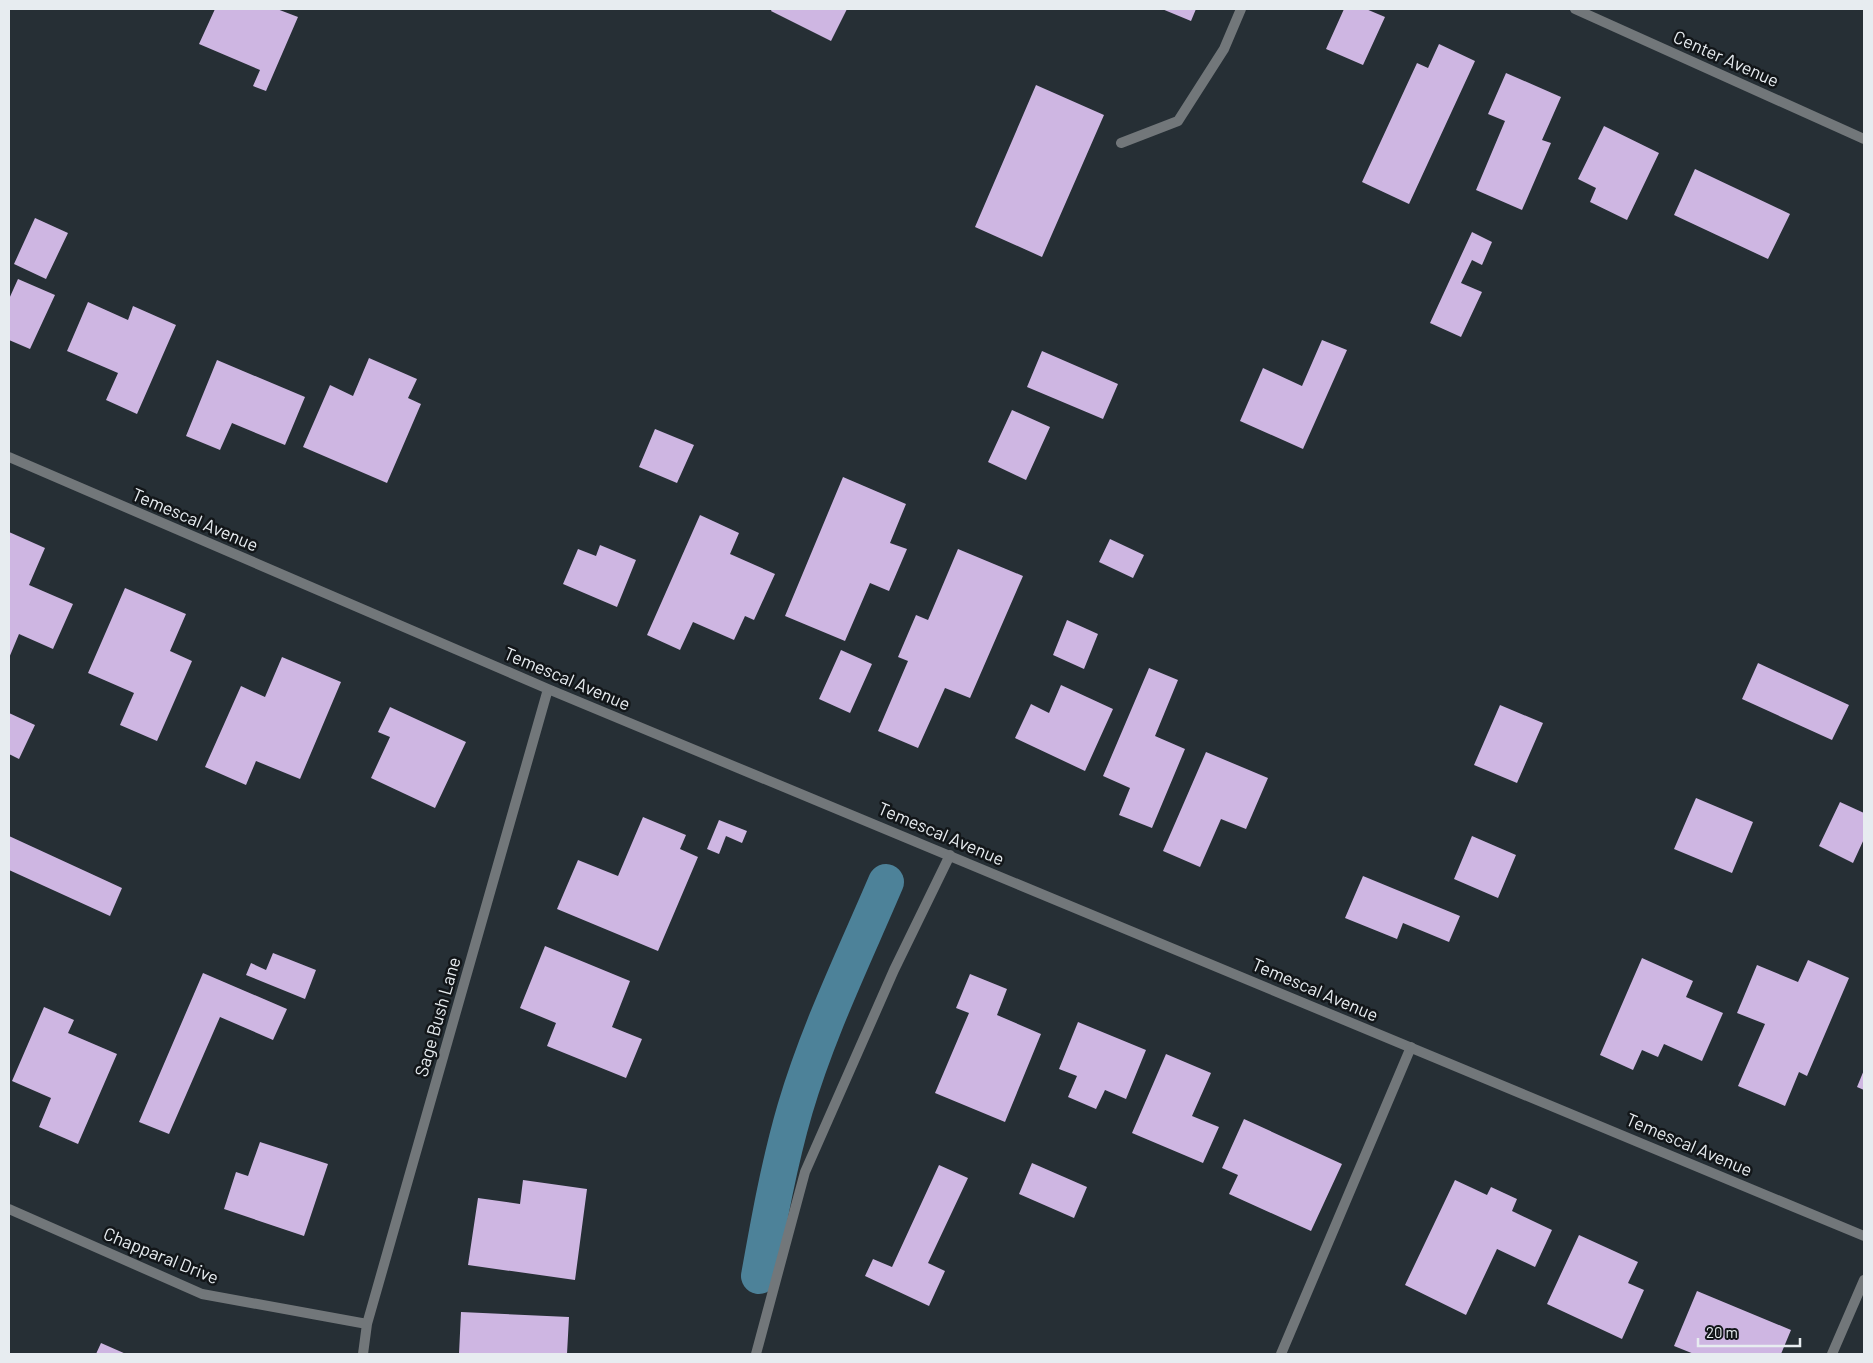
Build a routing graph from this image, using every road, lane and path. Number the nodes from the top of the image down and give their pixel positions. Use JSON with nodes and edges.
{"nodes":[{"id":1,"x":1241,"y":9,"type":"edge"},
{"id":2,"x":1574,"y":9,"type":"edge"},
{"id":3,"x":1864,"y":139,"type":"edge"},
{"id":4,"x":1121,"y":142,"type":"dead end"},
{"id":5,"x":9,"y":457,"type":"edge"},
{"id":6,"x":548,"y":689,"type":"junction"},
{"id":7,"x":950,"y":855,"type":"junction"},
{"id":8,"x":1411,"y":1047,"type":"junction"},
{"id":9,"x":9,"y":1209,"type":"edge"},
{"id":10,"x":1864,"y":1236,"type":"edge"},
{"id":11,"x":1864,"y":1280,"type":"edge"},
{"id":12,"x":367,"y":1324,"type":"junction"},
{"id":13,"x":363,"y":1354,"type":"edge"},
{"id":14,"x":756,"y":1354,"type":"edge"},
{"id":15,"x":1281,"y":1354,"type":"edge"},
{"id":16,"x":1832,"y":1354,"type":"edge"}],
"edges":[{"from":1,"to":4,"type":"street"},
{"from":2,"to":3,"type":"street","name":"Center Avenue"},
{"from":5,"to":6,"type":"street","name":"Temescal Avenue"},
{"from":6,"to":7,"type":"street","name":"Temescal Avenue"},
{"from":6,"to":12,"type":"street","name":"Sage Bush Lane"},
{"from":7,"to":8,"type":"street","name":"Temescal Avenue"},
{"from":7,"to":14,"type":"street"},
{"from":8,"to":10,"type":"street","name":"Temescal Avenue"},
{"from":8,"to":15,"type":"street"},
{"from":9,"to":12,"type":"street","name":"Chapparal Drive"},
{"from":11,"to":16,"type":"street"},
{"from":12,"to":13,"type":"street","name":"Sage Bush Lane"}]}
